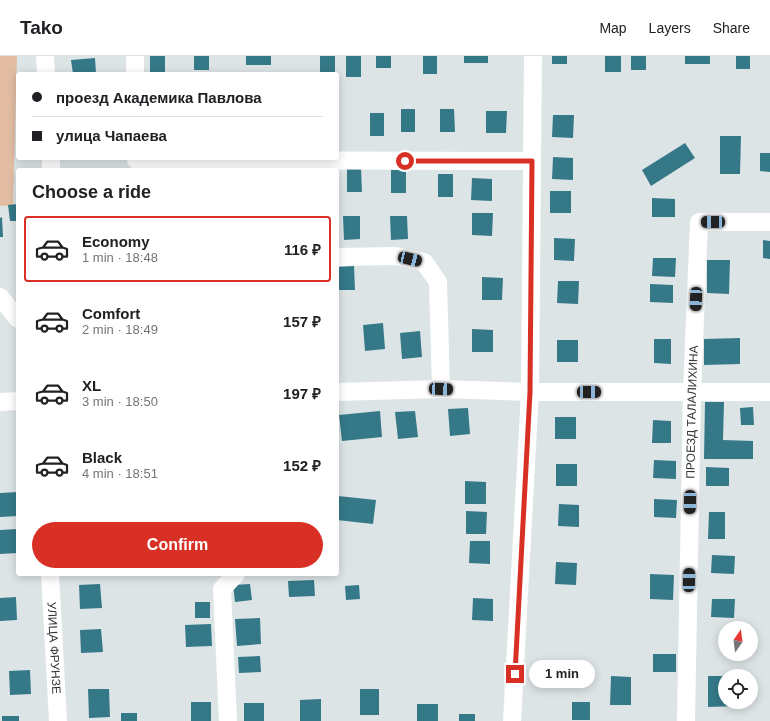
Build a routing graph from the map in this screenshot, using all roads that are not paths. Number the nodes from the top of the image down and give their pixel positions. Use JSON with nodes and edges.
{"nodes":[{"id":1,"x":45,"y":56,"type":"edge"},
{"id":2,"x":135,"y":56,"type":"edge"},
{"id":3,"x":533,"y":56,"type":"edge"},
{"id":4,"x":46,"y":72,"type":"edge"},
{"id":5,"x":135,"y":72,"type":"edge"},
{"id":6,"x":136,"y":160,"type":"edge"},
{"id":7,"x":532,"y":161,"type":"junction"},
{"id":8,"x":770,"y":222,"type":"edge"},
{"id":9,"x":339,"y":257,"type":"edge"},
{"id":10,"x":0,"y":297,"type":"edge"},
{"id":11,"x":16,"y":317,"type":"edge"},
{"id":12,"x":441,"y":389,"type":"junction"},
{"id":13,"x":339,"y":392,"type":"edge"},
{"id":14,"x":530,"y":392,"type":"junction"},
{"id":15,"x":692,"y":392,"type":"junction"},
{"id":16,"x":770,"y":392,"type":"edge"},
{"id":17,"x":16,"y":401,"type":"edge"},
{"id":18,"x":0,"y":402,"type":"edge"},
{"id":19,"x":50,"y":576,"type":"edge"},
{"id":20,"x":234,"y":576,"type":"edge"},
{"id":21,"x":58,"y":721,"type":"edge"},
{"id":22,"x":228,"y":721,"type":"edge"},
{"id":23,"x":512,"y":721,"type":"edge"},
{"id":24,"x":686,"y":721,"type":"edge"}],
"edges":[{"from":1,"to":4,"type":"street"},
{"from":2,"to":5,"type":"street"},
{"from":3,"to":7,"type":"street"},
{"from":6,"to":7,"type":"street"},
{"from":7,"to":14,"type":"street"},
{"from":8,"to":15,"type":"street","name":"ПРОЕЗД ТАЛАЛИХИНА"},
{"from":9,"to":12,"type":"street"},
{"from":10,"to":11,"type":"street"},
{"from":12,"to":13,"type":"street"},
{"from":12,"to":14,"type":"street"},
{"from":14,"to":15,"type":"street"},
{"from":14,"to":23,"type":"street"},
{"from":15,"to":16,"type":"street"},
{"from":15,"to":24,"type":"street","name":"ПРОЕЗД ТАЛАЛИХИНА"},
{"from":17,"to":18,"type":"street"},
{"from":19,"to":21,"type":"street","name":"УЛИЦА ФРУНЗЕ"},
{"from":20,"to":22,"type":"street"}]}
